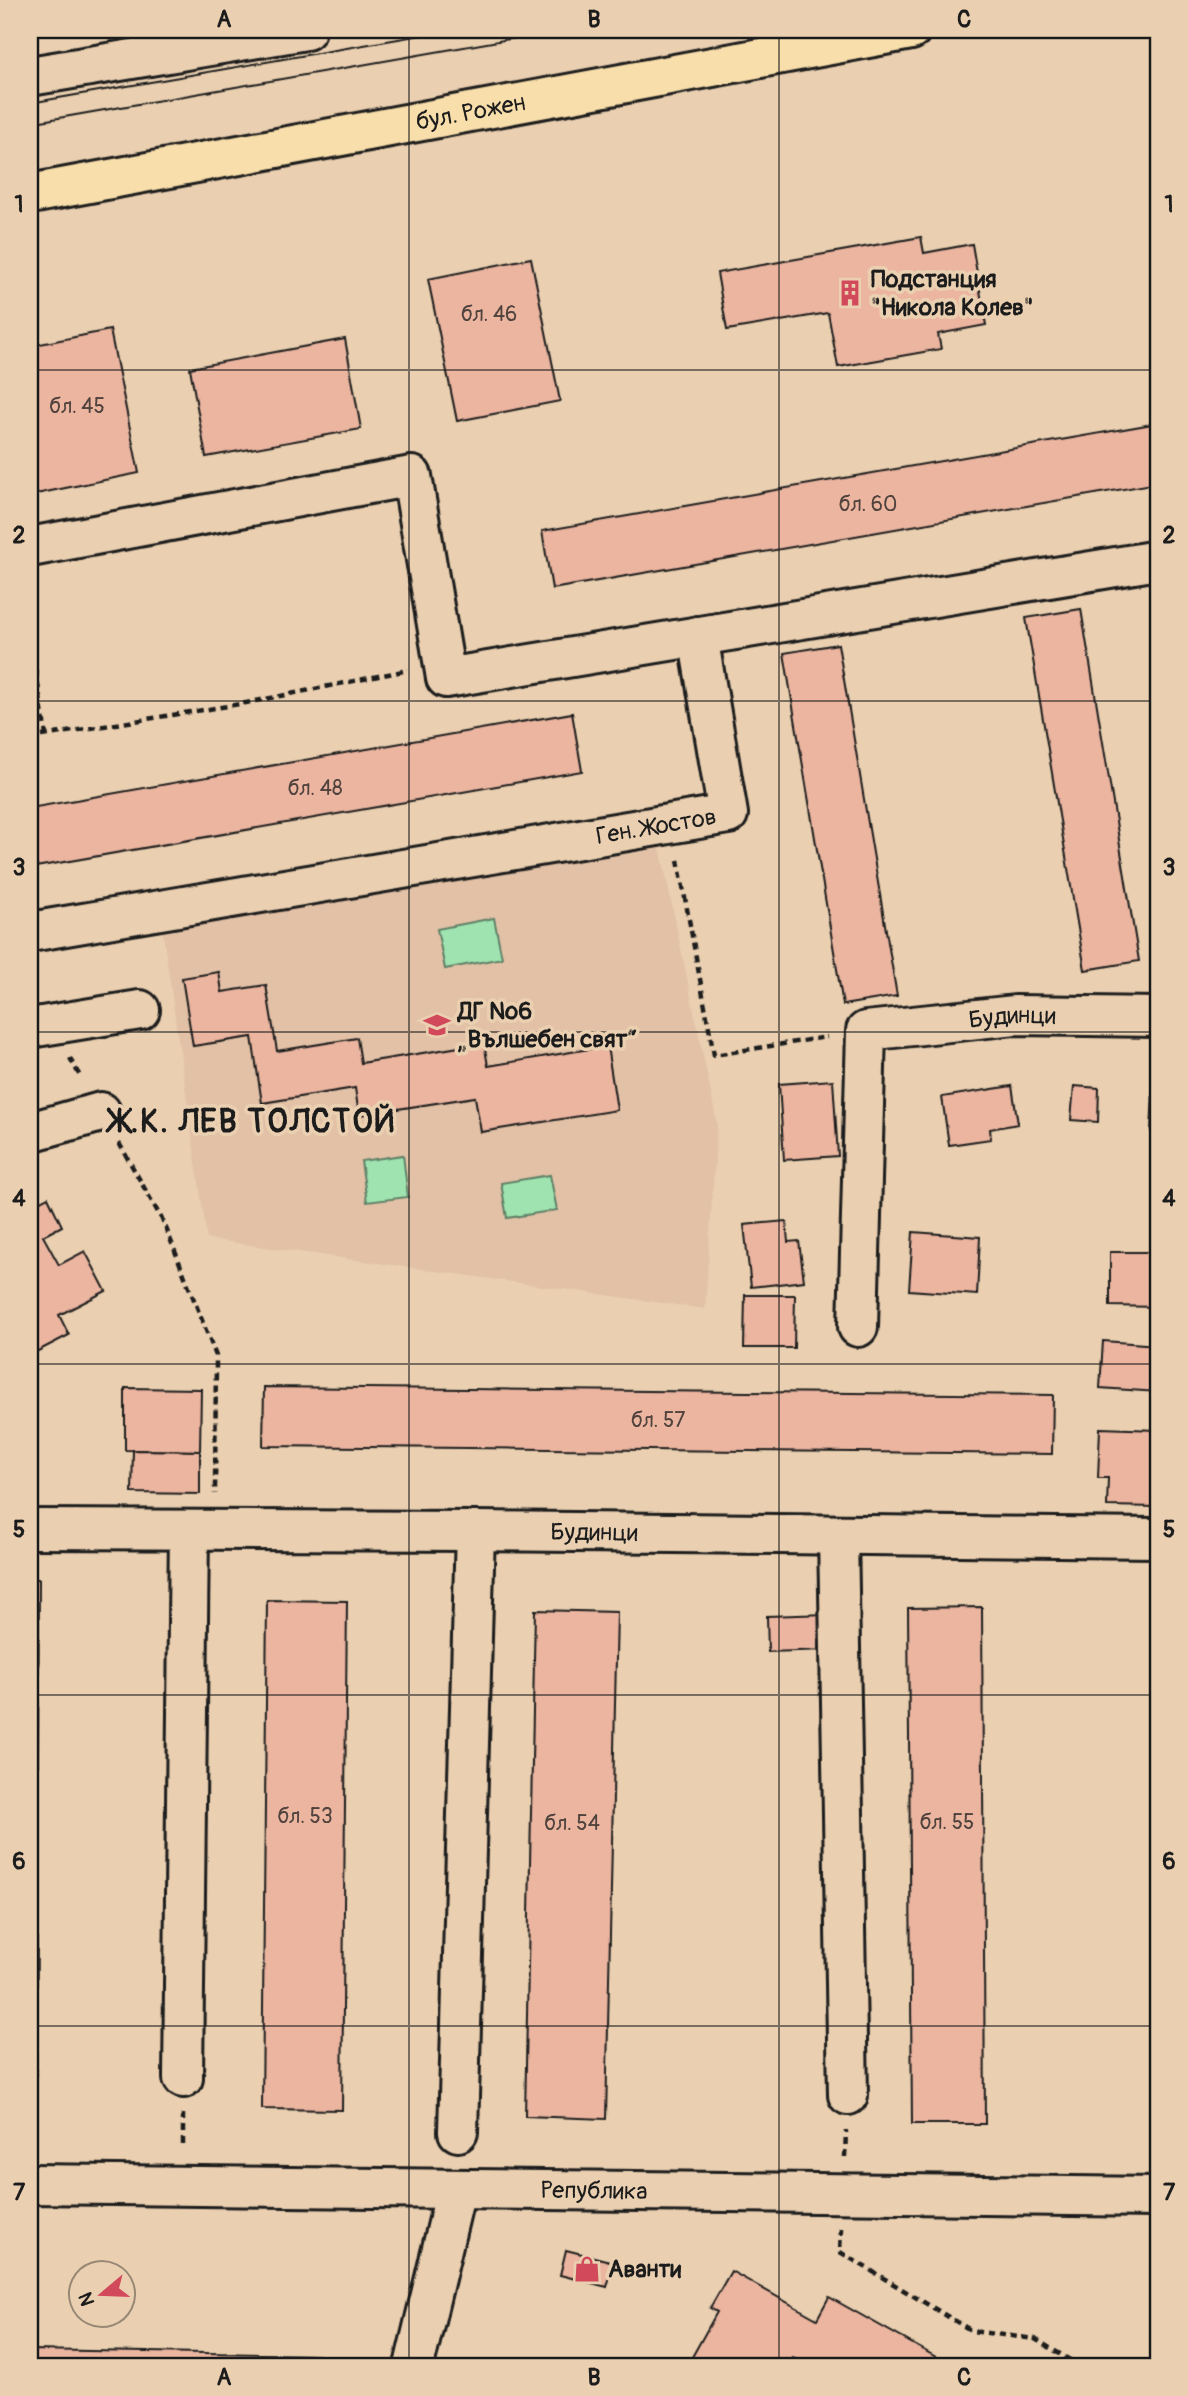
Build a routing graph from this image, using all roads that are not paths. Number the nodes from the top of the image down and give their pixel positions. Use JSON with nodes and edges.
{"nodes":[{"id":1,"x":306,"y":30,"type":"edge"},
{"id":2,"x":911,"y":30,"type":"edge"},
{"id":3,"x":30,"y":76,"type":"edge"},
{"id":4,"x":30,"y":194,"type":"edge"},
{"id":5,"x":30,"y":547,"type":"edge"},
{"id":6,"x":1158,"y":559,"type":"edge"},
{"id":7,"x":698,"y":636,"type":"junction"},
{"id":8,"x":30,"y":932,"type":"edge"},
{"id":9,"x":140,"y":1010,"type":"dead end"},
{"id":10,"x":1158,"y":1017,"type":"edge"},
{"id":11,"x":40,"y":1027,"type":"edge"},
{"id":12,"x":101,"y":1112,"type":"road end"},
{"id":13,"x":30,"y":1132,"type":"edge"},
{"id":14,"x":858,"y":1326,"type":"dead end"},
{"id":15,"x":30,"y":1529,"type":"edge"},
{"id":16,"x":202,"y":1530,"type":"junction"},
{"id":17,"x":475,"y":1531,"type":"junction"},
{"id":18,"x":838,"y":1535,"type":"junction"},
{"id":19,"x":1158,"y":1538,"type":"edge"},
{"id":20,"x":183,"y":2078,"type":"road end"},
{"id":21,"x":848,"y":2095,"type":"dead end"},
{"id":22,"x":458,"y":2132,"type":"dead end"},
{"id":23,"x":30,"y":2184,"type":"edge"},
{"id":24,"x":456,"y":2190,"type":"junction"},
{"id":25,"x":1158,"y":2197,"type":"edge"},
{"id":26,"x":414,"y":2366,"type":"edge"}],
"edges":[{"from":1,"to":3,"type":"street"},
{"from":2,"to":4,"type":"main road","name":"бул. Рожен"},
{"from":5,"to":7,"type":"street"},
{"from":6,"to":7,"type":"street"},
{"from":7,"to":8,"type":"street","name":"Ген. Жостов"},
{"from":9,"to":11,"type":"street"},
{"from":10,"to":14,"type":"street","name":"Будинци"},
{"from":12,"to":13,"type":"street"},
{"from":15,"to":16,"type":"street","name":"Будинци"},
{"from":16,"to":17,"type":"street","name":"Будинци"},
{"from":16,"to":20,"type":"street"},
{"from":17,"to":18,"type":"street","name":"Будинци"},
{"from":17,"to":22,"type":"street"},
{"from":18,"to":19,"type":"street","name":"Будинци"},
{"from":18,"to":21,"type":"street"},
{"from":23,"to":24,"type":"street","name":"Република"},
{"from":24,"to":25,"type":"street","name":"Република"},
{"from":24,"to":26,"type":"street"}]}
